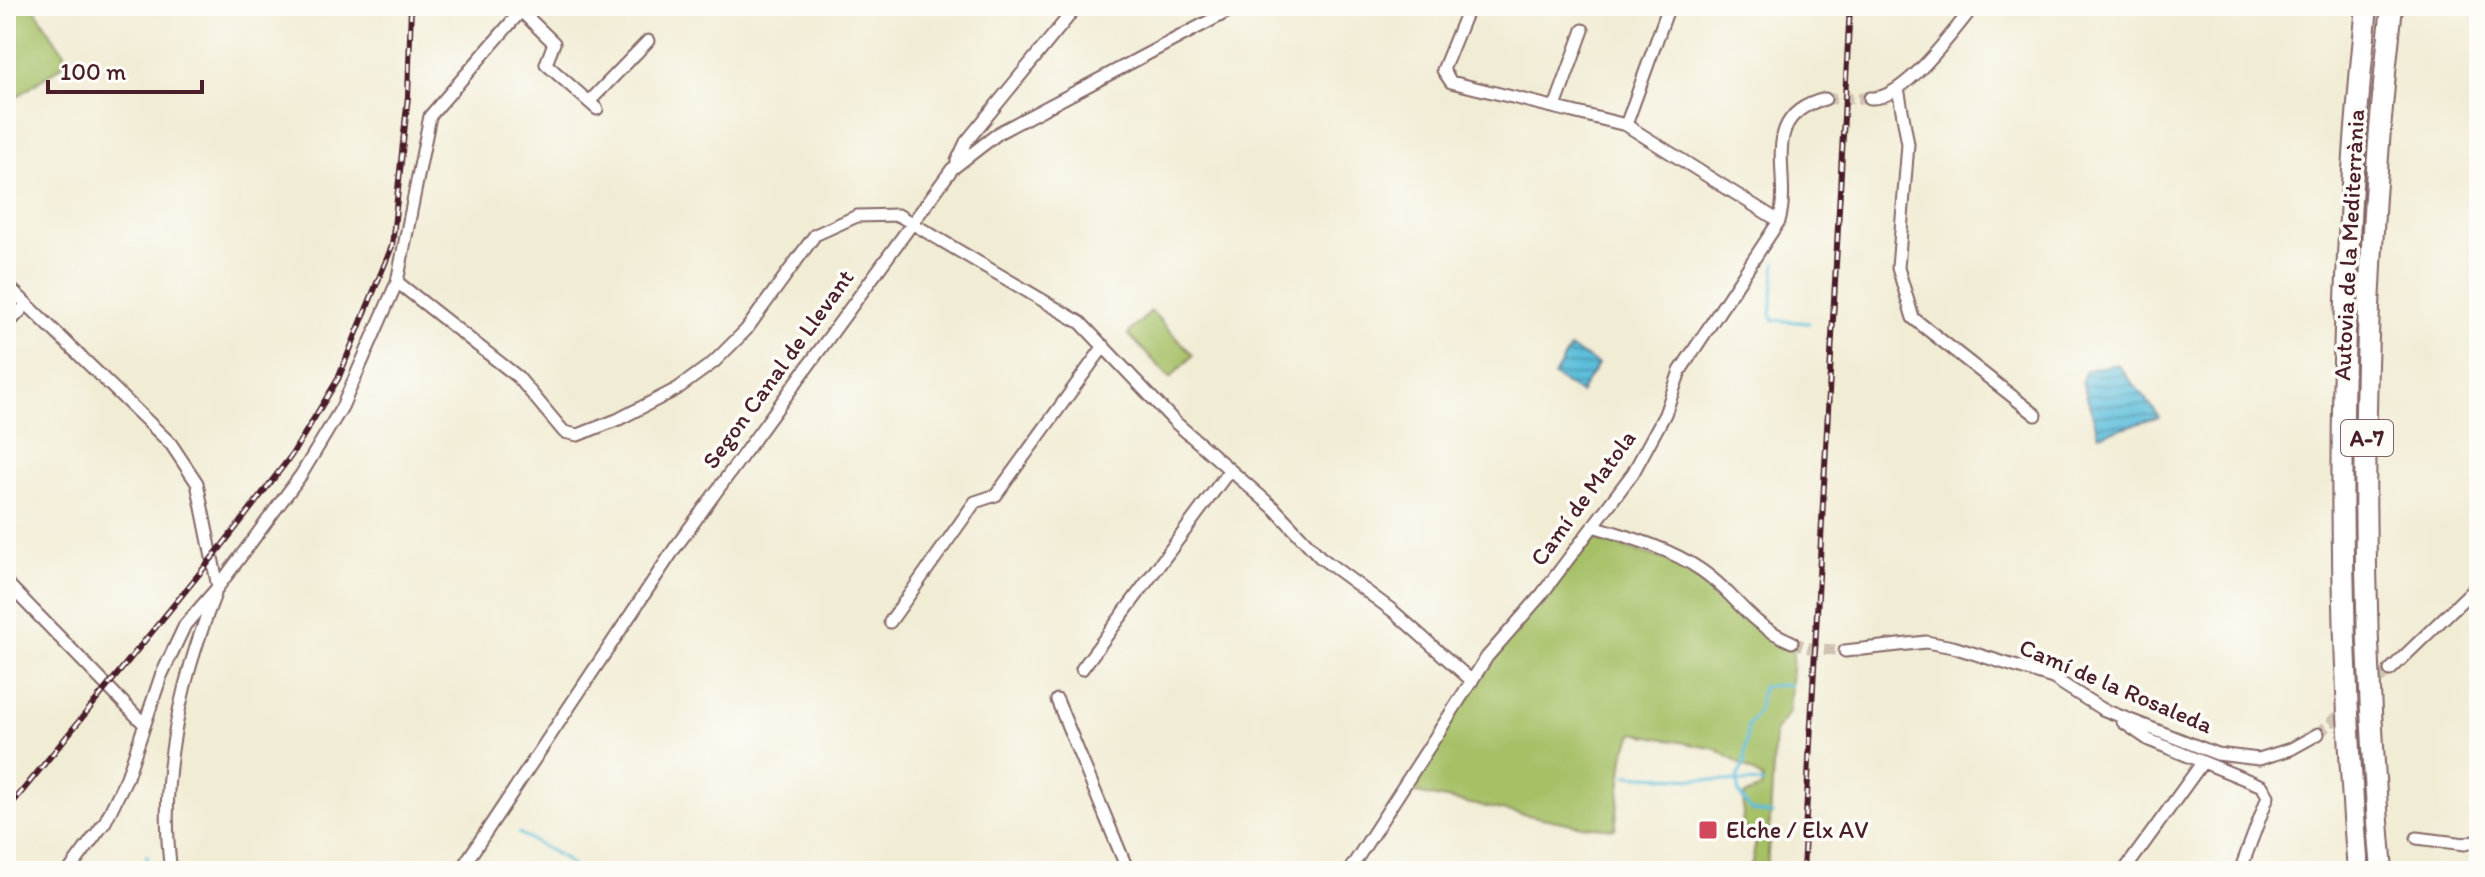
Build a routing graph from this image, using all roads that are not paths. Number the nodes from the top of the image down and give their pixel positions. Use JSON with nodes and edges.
{"nodes":[{"id":1,"x":1077,"y":6,"type":"edge"},
{"id":2,"x":1238,"y":6,"type":"edge"},
{"id":3,"x":1448,"y":6,"type":"edge"},
{"id":4,"x":1669,"y":6,"type":"edge"},
{"id":5,"x":1974,"y":6,"type":"edge"},
{"id":6,"x":2367,"y":6,"type":"edge"},
{"id":7,"x":2392,"y":6,"type":"edge"},
{"id":8,"x":1468,"y":9,"type":"edge"},
{"id":9,"x":1583,"y":30,"type":"dead end"},
{"id":10,"x":648,"y":41,"type":"dead end"},
{"id":11,"x":1898,"y":88,"type":"junction"},
{"id":12,"x":1870,"y":98,"type":"tunnel mouth"},
{"id":13,"x":1825,"y":99,"type":"tunnel mouth"},
{"id":14,"x":1555,"y":107,"type":"junction"},
{"id":15,"x":1626,"y":125,"type":"junction"},
{"id":16,"x":955,"y":166,"type":"junction"},
{"id":17,"x":913,"y":221,"type":"junction"},
{"id":18,"x":1779,"y":221,"type":"junction"},
{"id":19,"x":397,"y":282,"type":"junction"},
{"id":20,"x":6,"y":284,"type":"edge"},
{"id":21,"x":26,"y":305,"type":"junction"},
{"id":22,"x":6,"y":326,"type":"edge"},
{"id":23,"x":1104,"y":346,"type":"junction"},
{"id":24,"x":2036,"y":415,"type":"dead end"},
{"id":25,"x":1229,"y":471,"type":"junction"},
{"id":26,"x":1593,"y":526,"type":"junction"},
{"id":27,"x":6,"y":582,"type":"edge"},
{"id":28,"x":2479,"y":584,"type":"edge"},
{"id":29,"x":218,"y":587,"type":"junction"},
{"id":30,"x":890,"y":622,"type":"dead end"},
{"id":31,"x":1792,"y":642,"type":"tunnel mouth"},
{"id":32,"x":1845,"y":651,"type":"tunnel mouth"},
{"id":33,"x":1082,"y":669,"type":"dead end"},
{"id":34,"x":2390,"y":670,"type":"tunnel mouth"},
{"id":35,"x":1472,"y":681,"type":"junction"},
{"id":36,"x":1057,"y":700,"type":"dead end"},
{"id":37,"x":2102,"y":709,"type":"junction"},
{"id":38,"x":144,"y":724,"type":"junction"},
{"id":39,"x":2318,"y":734,"type":"tunnel mouth"},
{"id":40,"x":2202,"y":763,"type":"junction"},
{"id":41,"x":2417,"y":838,"type":"dead end"},
{"id":42,"x":2479,"y":839,"type":"edge"},
{"id":43,"x":69,"y":871,"type":"edge"},
{"id":44,"x":171,"y":871,"type":"edge"},
{"id":45,"x":460,"y":871,"type":"edge"},
{"id":46,"x":1128,"y":871,"type":"edge"},
{"id":47,"x":1349,"y":871,"type":"edge"},
{"id":48,"x":2124,"y":871,"type":"edge"},
{"id":49,"x":2240,"y":871,"type":"edge"},
{"id":50,"x":2358,"y":871,"type":"edge"},
{"id":51,"x":2382,"y":871,"type":"edge"}],
"edges":[{"from":1,"to":16,"type":"street"},
{"from":2,"to":16,"type":"street","name":"Segon Canal de Llevant"},
{"from":3,"to":8,"type":"street"},
{"from":4,"to":15,"type":"street"},
{"from":5,"to":11,"type":"street"},
{"from":6,"to":50,"type":"highway","name":"Autovia de la Mediterrània","number":"A-7"},
{"from":7,"to":51,"type":"highway","name":"Autovia de la Mediterrània","number":"A-7"},
{"from":8,"to":14,"type":"street"},
{"from":9,"to":14,"type":"street"},
{"from":10,"to":19,"type":"street"},
{"from":11,"to":12,"type":"street"},
{"from":11,"to":24,"type":"street"},
{"from":13,"to":18,"type":"street"},
{"from":14,"to":15,"type":"street"},
{"from":15,"to":18,"type":"street"},
{"from":16,"to":17,"type":"street","name":"Segon Canal de Llevant"},
{"from":17,"to":19,"type":"street"},
{"from":17,"to":23,"type":"street"},
{"from":17,"to":45,"type":"street","name":"Segon Canal de Llevant"},
{"from":18,"to":26,"type":"street","name":"Camí de Matola"},
{"from":19,"to":29,"type":"street"},
{"from":20,"to":21,"type":"street"},
{"from":21,"to":22,"type":"street"},
{"from":21,"to":29,"type":"street"},
{"from":23,"to":25,"type":"street"},
{"from":23,"to":30,"type":"street"},
{"from":25,"to":33,"type":"street"},
{"from":25,"to":35,"type":"street"},
{"from":26,"to":31,"type":"street"},
{"from":26,"to":35,"type":"street","name":"Camí de Matola"},
{"from":27,"to":38,"type":"street"},
{"from":28,"to":34,"type":"street"},
{"from":29,"to":38,"type":"street"},
{"from":29,"to":44,"type":"street"},
{"from":32,"to":37,"type":"street","name":"Camí de la Rosaleda"},
{"from":35,"to":47,"type":"street","name":"Camí de Matola"},
{"from":36,"to":46,"type":"street"},
{"from":37,"to":39,"type":"street","name":"Camí de la Rosaleda"},
{"from":37,"to":40,"type":"street"},
{"from":38,"to":43,"type":"street"},
{"from":40,"to":48,"type":"street"},
{"from":40,"to":49,"type":"street"},
{"from":41,"to":42,"type":"street"}]}
